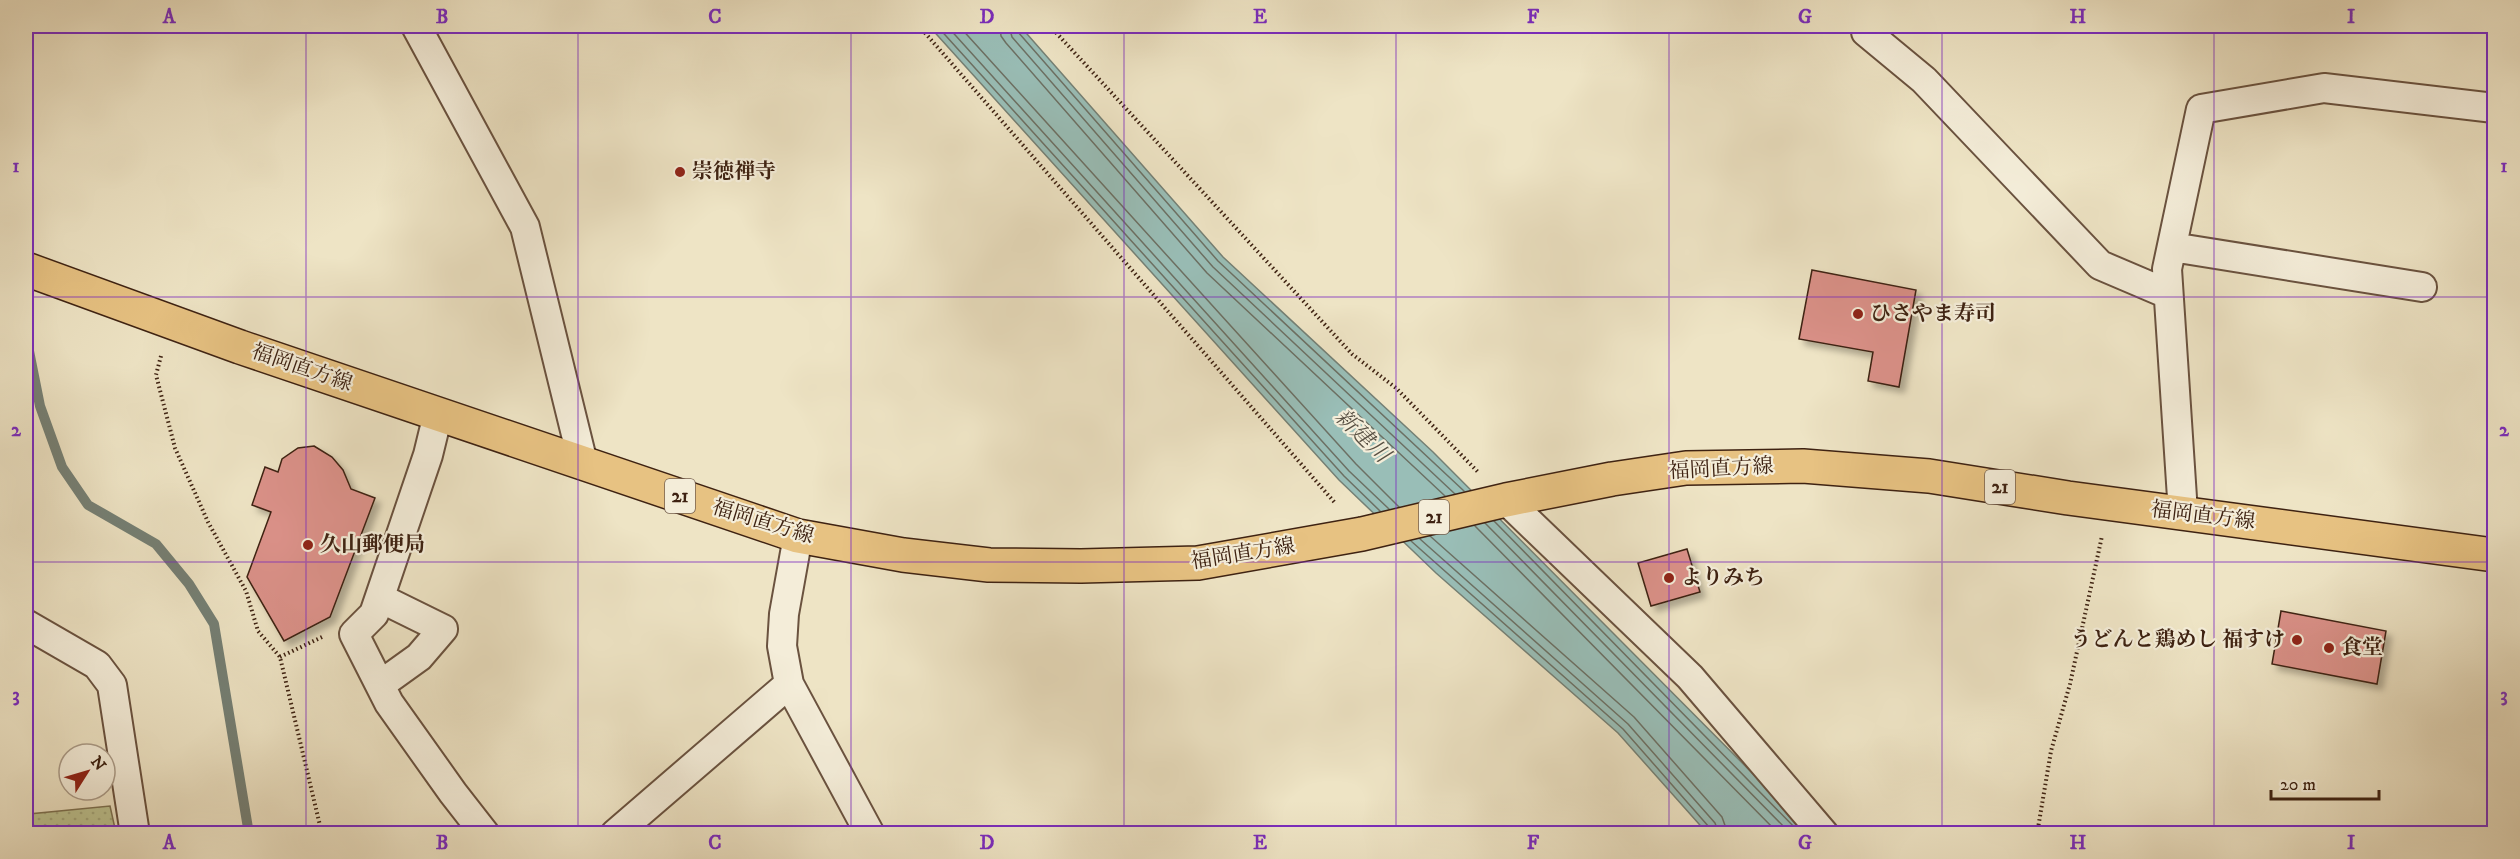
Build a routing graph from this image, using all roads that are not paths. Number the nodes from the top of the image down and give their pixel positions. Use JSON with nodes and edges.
{"nodes":[{"id":1,"x":416,"y":26,"type":"edge"},
{"id":2,"x":1866,"y":32,"type":"dead end"},
{"id":3,"x":2494,"y":108,"type":"edge"},
{"id":4,"x":2172,"y":247,"type":"junction"},
{"id":5,"x":26,"y":269,"type":"edge"},
{"id":6,"x":2422,"y":287,"type":"dead end"},
{"id":7,"x":2169,"y":294,"type":"junction"},
{"id":8,"x":438,"y":414,"type":"junction"},
{"id":9,"x":582,"y":463,"type":"junction"},
{"id":10,"x":1506,"y":500,"type":"junction"},
{"id":11,"x":2183,"y":513,"type":"junction"},
{"id":12,"x":798,"y":536,"type":"junction"},
{"id":13,"x":2494,"y":555,"type":"edge"},
{"id":14,"x":380,"y":598,"type":"junction"},
{"id":15,"x":26,"y":624,"type":"edge"},
{"id":16,"x":789,"y":684,"type":"junction"},
{"id":17,"x":380,"y":685,"type":"junction"},
{"id":18,"x":135,"y":834,"type":"edge"},
{"id":19,"x":485,"y":834,"type":"edge"},
{"id":20,"x":615,"y":834,"type":"edge"},
{"id":21,"x":870,"y":834,"type":"edge"},
{"id":22,"x":1824,"y":834,"type":"edge"}],
"edges":[{"from":1,"to":9,"type":"street"},
{"from":2,"to":7,"type":"street"},
{"from":3,"to":4,"type":"street"},
{"from":4,"to":6,"type":"street"},
{"from":4,"to":7,"type":"street"},
{"from":5,"to":8,"type":"main road","name":"福岡直方線","number":"21"},
{"from":7,"to":11,"type":"street"},
{"from":8,"to":9,"type":"main road","name":"福岡直方線","number":"21"},
{"from":8,"to":14,"type":"street"},
{"from":9,"to":12,"type":"main road","name":"福岡直方線","number":"21"},
{"from":10,"to":11,"type":"main road","name":"福岡直方線","number":"21"},
{"from":10,"to":12,"type":"main road","name":"福岡直方線","number":"21"},
{"from":10,"to":22,"type":"street"},
{"from":11,"to":13,"type":"main road","name":"福岡直方線","number":"21"},
{"from":12,"to":16,"type":"street"},
{"from":14,"to":17,"type":"street"},
{"from":14,"to":17,"type":"street"},
{"from":15,"to":18,"type":"street"},
{"from":16,"to":20,"type":"street"},
{"from":16,"to":21,"type":"street"},
{"from":17,"to":19,"type":"street"}]}
